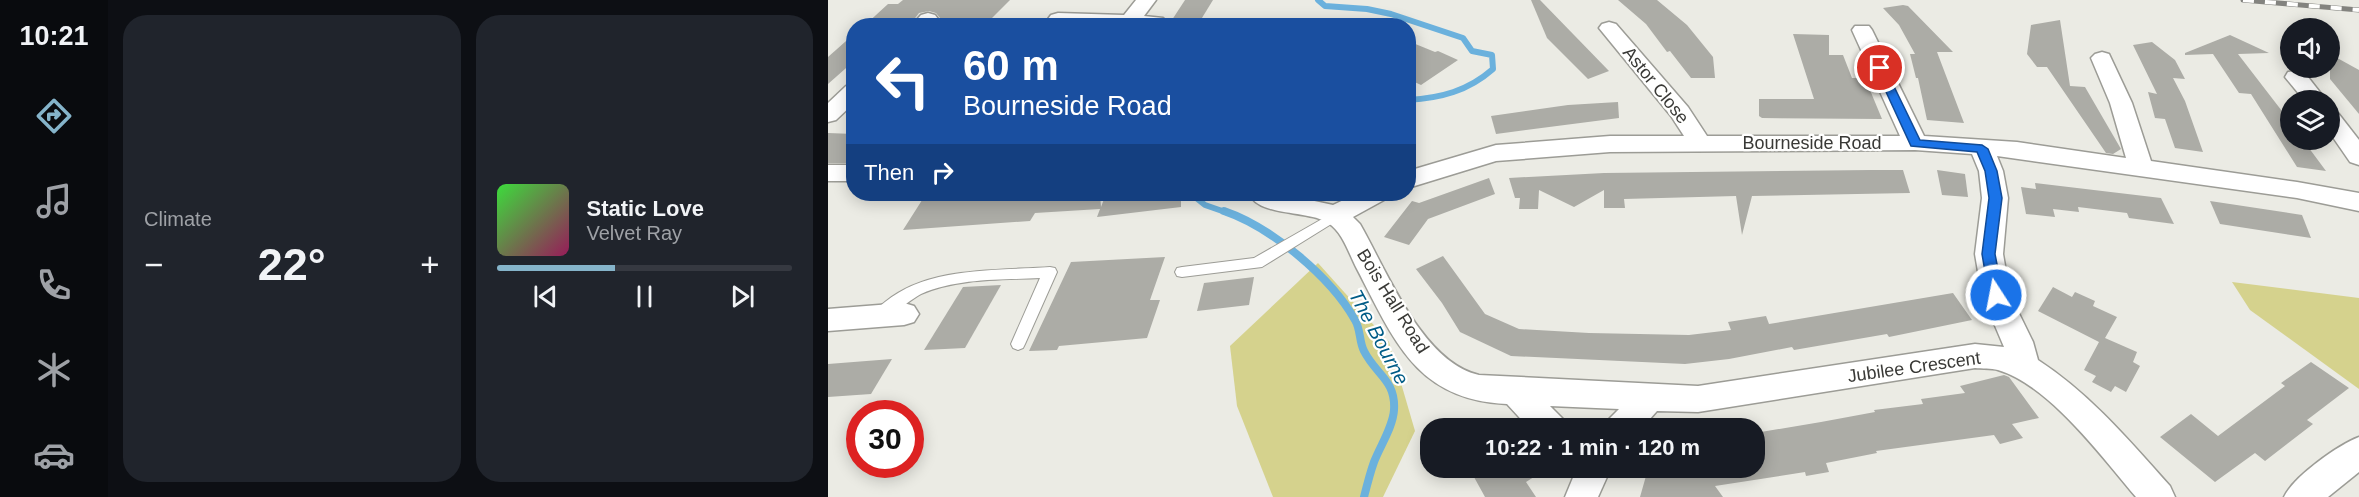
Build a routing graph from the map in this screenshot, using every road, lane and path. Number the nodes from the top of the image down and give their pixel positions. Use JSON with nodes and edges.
{"nodes":[{"id":1,"x":1146,"y":0,"type":"edge"},
{"id":2,"x":1132,"y":18,"type":"edge"},
{"id":3,"x":1609,"y":28,"type":"dead end"},
{"id":4,"x":1862,"y":30,"type":"dead end"},
{"id":5,"x":2102,"y":58,"type":"dead end"},
{"id":6,"x":2297,"y":78,"type":"edge"},
{"id":7,"x":2307,"y":90,"type":"edge"},
{"id":8,"x":846,"y":98,"type":"edge"},
{"id":9,"x":828,"y":115,"type":"edge"},
{"id":10,"x":2340,"y":131,"type":"edge"},
{"id":11,"x":1700,"y":143,"type":"junction"},
{"id":12,"x":1915,"y":143,"type":"junction"},
{"id":13,"x":1982,"y":149,"type":"junction"},
{"id":14,"x":2359,"y":157,"type":"edge"},
{"id":15,"x":2141,"y":168,"type":"junction"},
{"id":16,"x":828,"y":173,"type":"edge"},
{"id":17,"x":846,"y":173,"type":"edge"},
{"id":18,"x":1416,"y":178,"type":"edge"},
{"id":19,"x":1276,"y":201,"type":"edge"},
{"id":20,"x":1362,"y":201,"type":"edge"},
{"id":21,"x":2359,"y":202,"type":"edge"},
{"id":22,"x":1336,"y":215,"type":"junction"},
{"id":23,"x":1182,"y":272,"type":"dead end"},
{"id":24,"x":890,"y":315,"type":"joint"},
{"id":25,"x":828,"y":320,"type":"edge"},
{"id":26,"x":1018,"y":344,"type":"dead end"},
{"id":27,"x":2024,"y":367,"type":"junction"},
{"id":28,"x":1514,"y":390,"type":"junction"},
{"id":29,"x":1649,"y":398,"type":"junction"},
{"id":30,"x":1541,"y":418,"type":"edge"},
{"id":31,"x":1632,"y":418,"type":"edge"},
{"id":32,"x":2359,"y":452,"type":"edge"},
{"id":33,"x":2158,"y":497,"type":"edge"},
{"id":34,"x":2301,"y":497,"type":"edge"}],
"edges":[{"from":1,"to":2,"type":"street"},
{"from":3,"to":11,"type":"street","name":"Astor Close"},
{"from":4,"to":12,"type":"street"},
{"from":5,"to":15,"type":"street"},
{"from":6,"to":7,"type":"street"},
{"from":8,"to":9,"type":"street"},
{"from":10,"to":14,"type":"street"},
{"from":11,"to":12,"type":"street","name":"Bourneside Road"},
{"from":11,"to":18,"type":"street","name":"Bourneside Road"},
{"from":12,"to":13,"type":"street","name":"Bourneside Road"},
{"from":13,"to":15,"type":"street","name":"Bourneside Road"},
{"from":13,"to":27,"type":"street"},
{"from":15,"to":21,"type":"street","name":"Bourneside Road"},
{"from":16,"to":17,"type":"street"},
{"from":19,"to":22,"type":"street"},
{"from":20,"to":22,"type":"street"},
{"from":22,"to":23,"type":"lane"},
{"from":22,"to":28,"type":"street","name":"Bois Hall Road"},
{"from":24,"to":25,"type":"street"},
{"from":24,"to":26,"type":"lane"},
{"from":27,"to":29,"type":"street","name":"Jubilee Crescent"},
{"from":27,"to":33,"type":"street"},
{"from":28,"to":29,"type":"street","name":"Jubilee Crescent"},
{"from":28,"to":30,"type":"street"},
{"from":29,"to":31,"type":"street"},
{"from":32,"to":34,"type":"street"}]}
